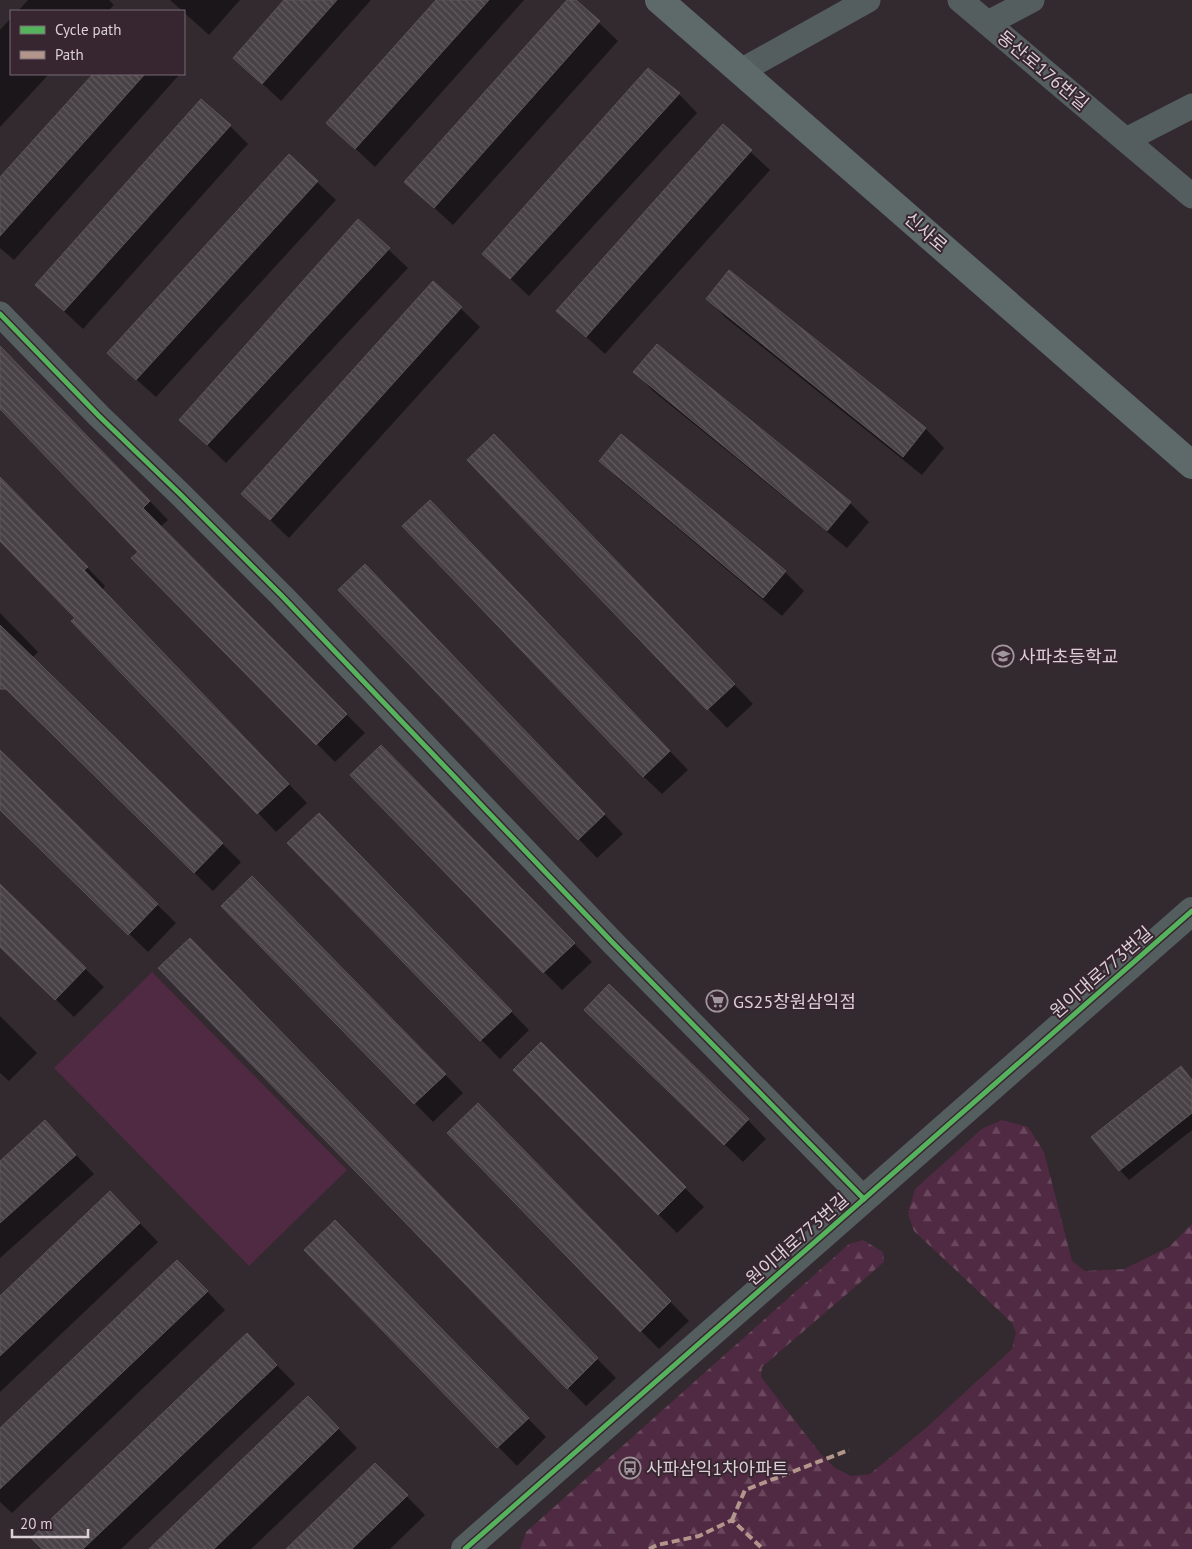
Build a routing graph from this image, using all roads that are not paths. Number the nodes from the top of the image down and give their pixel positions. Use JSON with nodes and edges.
{"nodes":[{"id":1,"x":659,"y":0,"type":"edge"},
{"id":2,"x":868,"y":0,"type":"edge"},
{"id":3,"x":960,"y":0,"type":"edge"},
{"id":4,"x":1032,"y":0,"type":"edge"},
{"id":5,"x":988,"y":24,"type":"junction"},
{"id":6,"x":741,"y":71,"type":"junction"},
{"id":7,"x":1192,"y":106,"type":"edge"},
{"id":8,"x":1126,"y":140,"type":"junction"},
{"id":9,"x":1192,"y":196,"type":"edge"},
{"id":10,"x":0,"y":314,"type":"edge"},
{"id":11,"x":1192,"y":465,"type":"edge"},
{"id":12,"x":1192,"y":911,"type":"edge"},
{"id":13,"x":864,"y":1199,"type":"junction"},
{"id":14,"x":465,"y":1549,"type":"edge"}],
"edges":[{"from":1,"to":6,"type":"main road","name":"신사로"},
{"from":2,"to":6,"type":"street"},
{"from":3,"to":5,"type":"street","name":"동산로176번길"},
{"from":4,"to":5,"type":"street"},
{"from":5,"to":8,"type":"street","name":"동산로176번길"},
{"from":6,"to":11,"type":"main road","name":"신사로"},
{"from":7,"to":8,"type":"street"},
{"from":8,"to":9,"type":"street","name":"동산로176번길"},
{"from":10,"to":13,"type":"street"},
{"from":12,"to":13,"type":"street","name":"원이대로773번길"},
{"from":13,"to":14,"type":"street","name":"원이대로773번길"}]}
